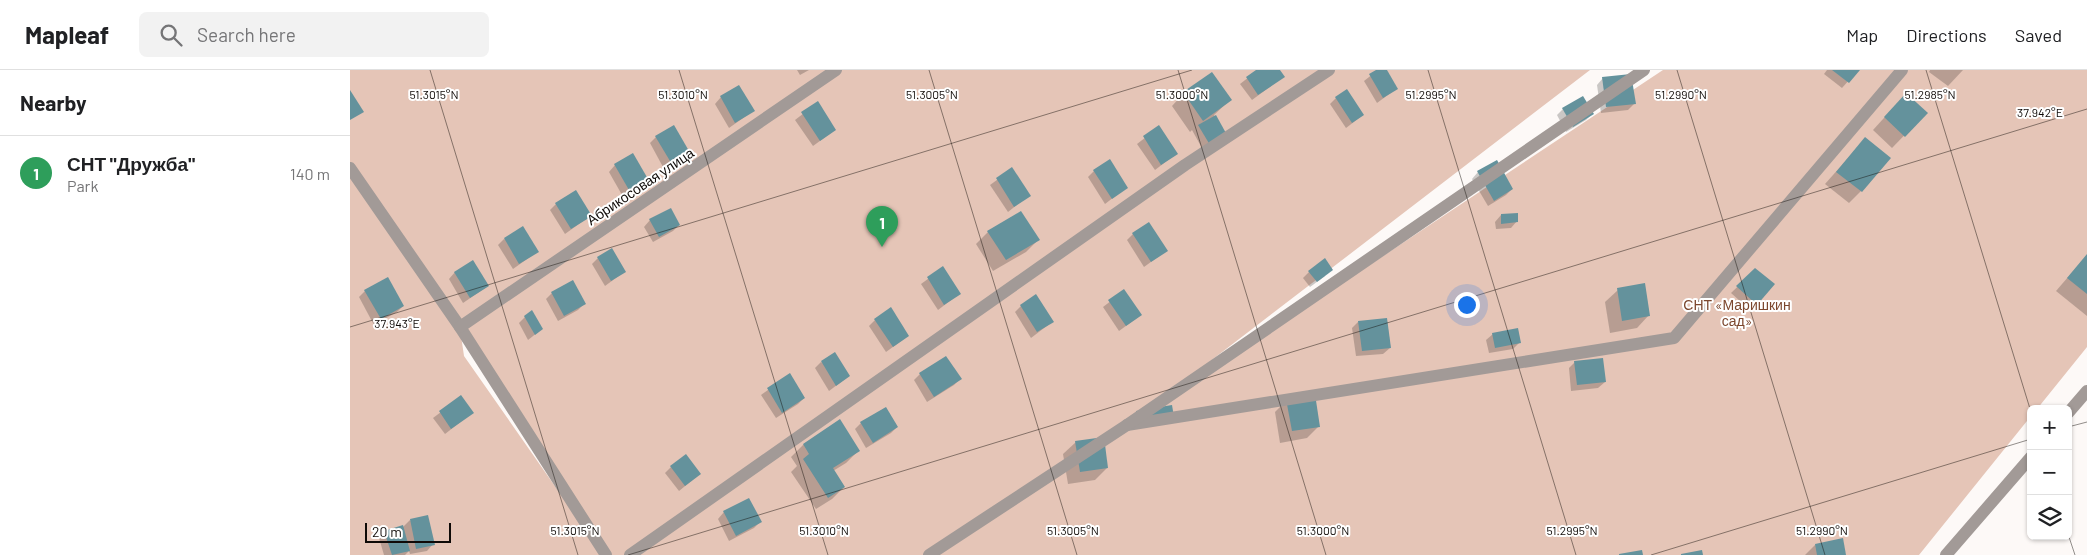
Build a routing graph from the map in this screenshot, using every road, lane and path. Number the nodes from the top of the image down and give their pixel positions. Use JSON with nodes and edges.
{"nodes":[{"id":1,"x":836,"y":70,"type":"edge"},
{"id":2,"x":1329,"y":70,"type":"edge"},
{"id":3,"x":1644,"y":70,"type":"edge"},
{"id":4,"x":1902,"y":70,"type":"edge"},
{"id":5,"x":350,"y":168,"type":"edge"},
{"id":6,"x":460,"y":327,"type":"junction"},
{"id":7,"x":2087,"y":391,"type":"edge"},
{"id":8,"x":2072,"y":408,"type":"edge"},
{"id":9,"x":1128,"y":425,"type":"junction"},
{"id":10,"x":2027,"y":462,"type":"edge"},
{"id":11,"x":606,"y":555,"type":"edge"},
{"id":12,"x":630,"y":555,"type":"edge"},
{"id":13,"x":929,"y":555,"type":"edge"},
{"id":14,"x":1946,"y":555,"type":"edge"}],
"edges":[{"from":1,"to":6,"type":"street","name":"Абрикосовая улица"},
{"from":2,"to":12,"type":"street"},
{"from":3,"to":9,"type":"street"},
{"from":4,"to":9,"type":"street"},
{"from":5,"to":6,"type":"street"},
{"from":6,"to":11,"type":"street"},
{"from":7,"to":8,"type":"street"},
{"from":9,"to":13,"type":"street"},
{"from":10,"to":14,"type":"street"}]}
